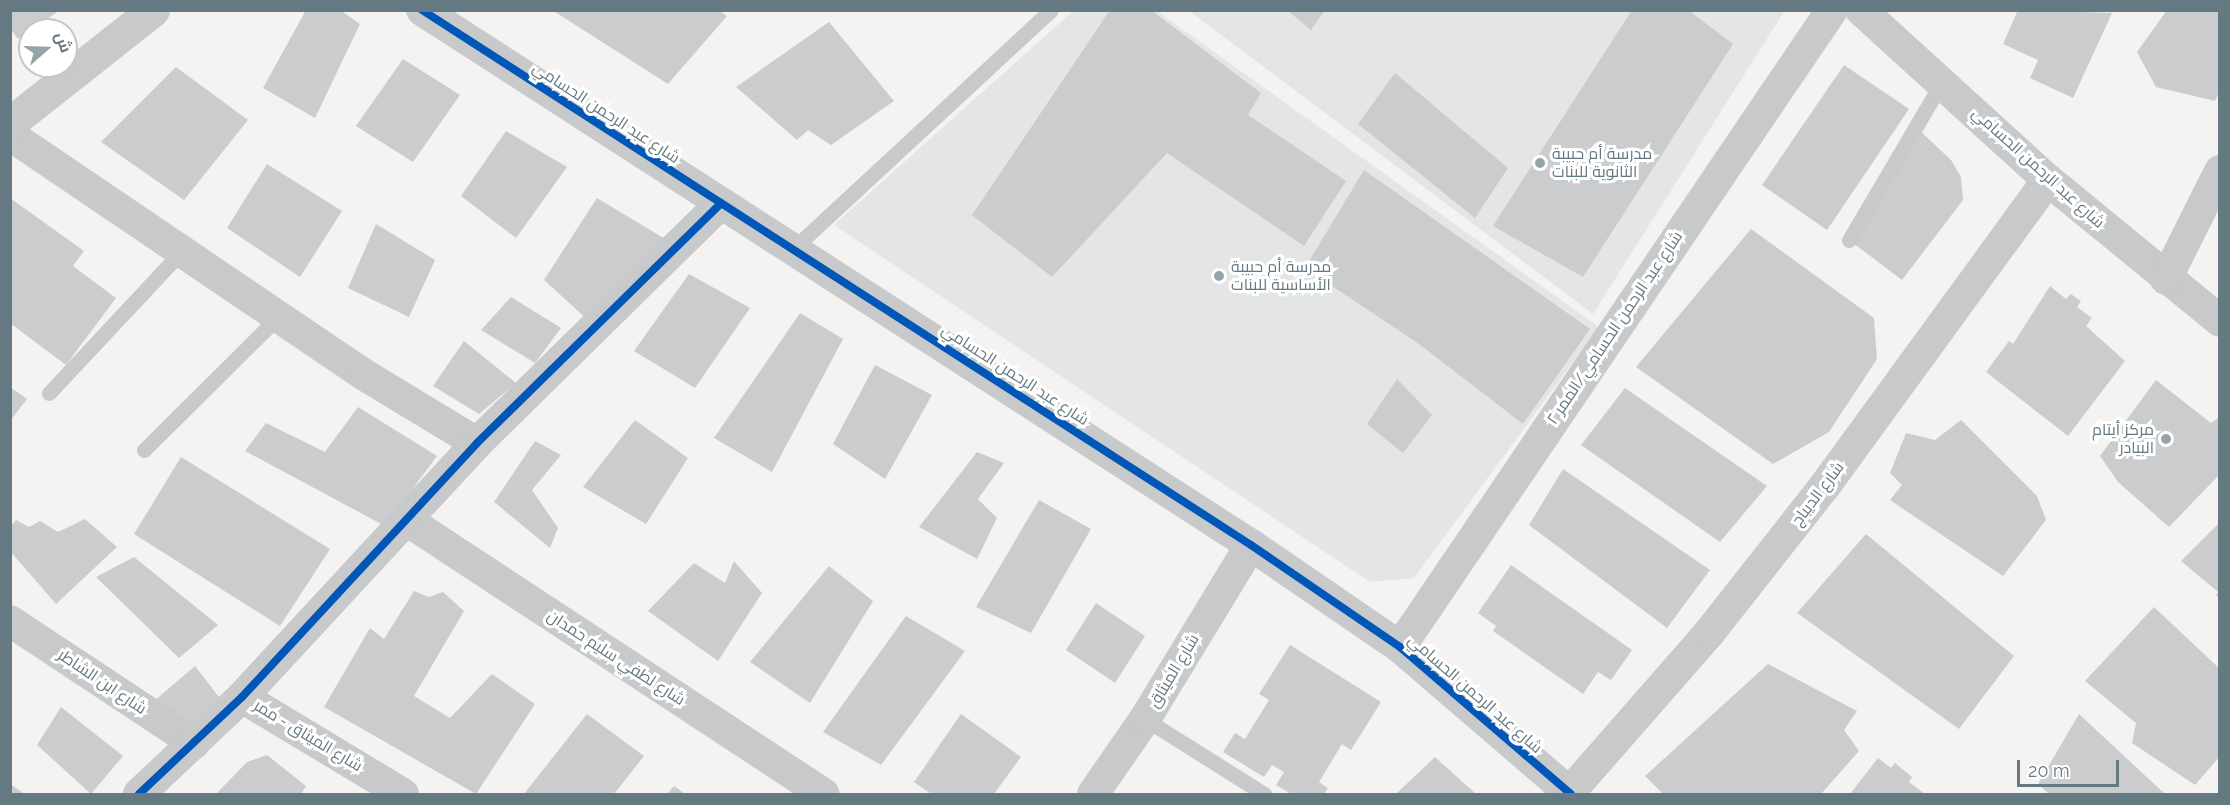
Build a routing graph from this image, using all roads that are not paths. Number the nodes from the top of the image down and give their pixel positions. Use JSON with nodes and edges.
{"nodes":[{"id":1,"x":153,"y":10,"type":"edge"},
{"id":2,"x":422,"y":10,"type":"edge"},
{"id":3,"x":1051,"y":10,"type":"edge"},
{"id":4,"x":1832,"y":10,"type":"edge"},
{"id":5,"x":1861,"y":10,"type":"edge"},
{"id":6,"x":1942,"y":82,"type":"junction"},
{"id":7,"x":12,"y":123,"type":"edge"},
{"id":8,"x":2220,"y":171,"type":"edge"},
{"id":9,"x":2048,"y":180,"type":"junction"},
{"id":10,"x":721,"y":203,"type":"junction"},
{"id":11,"x":1849,"y":240,"type":"dead end"},
{"id":12,"x":795,"y":247,"type":"junction"},
{"id":13,"x":181,"y":252,"type":"junction"},
{"id":14,"x":2166,"y":279,"type":"junction"},
{"id":15,"x":278,"y":317,"type":"junction"},
{"id":16,"x":2220,"y":321,"type":"edge"},
{"id":17,"x":49,"y":393,"type":"dead end"},
{"id":18,"x":477,"y":443,"type":"junction"},
{"id":19,"x":144,"y":450,"type":"dead end"},
{"id":20,"x":408,"y":521,"type":"junction"},
{"id":21,"x":1251,"y":545,"type":"junction"},
{"id":22,"x":10,"y":621,"type":"edge"},
{"id":23,"x":1400,"y":647,"type":"junction"},
{"id":24,"x":242,"y":697,"type":"junction"},
{"id":25,"x":1145,"y":718,"type":"junction"},
{"id":26,"x":194,"y":743,"type":"junction"},
{"id":27,"x":1570,"y":794,"type":"edge"},
{"id":28,"x":139,"y":795,"type":"edge"},
{"id":29,"x":403,"y":795,"type":"edge"},
{"id":30,"x":823,"y":795,"type":"edge"},
{"id":31,"x":1092,"y":795,"type":"edge"},
{"id":32,"x":1264,"y":795,"type":"edge"}],
"edges":[{"from":1,"to":7,"type":"street"},
{"from":2,"to":10,"type":"street","name":"شارع عبد الرحمن الحسامي"},
{"from":3,"to":12,"type":"lane"},
{"from":4,"to":23,"type":"street","name":"شارع عبد الرحمن الحسامي/الممر ٢"},
{"from":5,"to":6,"type":"street","name":"شارع عبد الرحمن الحسامي"},
{"from":6,"to":9,"type":"street","name":"شارع عبد الرحمن الحسامي"},
{"from":6,"to":11,"type":"lane"},
{"from":7,"to":13,"type":"street"},
{"from":8,"to":14,"type":"street"},
{"from":9,"to":14,"type":"street","name":"شارع عبد الرحمن الحسامي"},
{"from":9,"to":27,"type":"street","name":"شارع الديباج"},
{"from":10,"to":12,"type":"street","name":"شارع عبد الرحمن الحسامي"},
{"from":10,"to":18,"type":"street"},
{"from":12,"to":21,"type":"street","name":"شارع عبد الرحمن الحسامي"},
{"from":13,"to":15,"type":"street"},
{"from":13,"to":17,"type":"lane"},
{"from":14,"to":16,"type":"street","name":"شارع عبد الرحمن الحسامي"},
{"from":15,"to":18,"type":"street"},
{"from":15,"to":19,"type":"lane"},
{"from":18,"to":20,"type":"street"},
{"from":20,"to":24,"type":"street"},
{"from":20,"to":30,"type":"street","name":"شارع لطفي سليم حمدان"},
{"from":21,"to":23,"type":"street","name":"شارع عبد الرحمن الحسامي"},
{"from":21,"to":25,"type":"street","name":"شارع الميثاق"},
{"from":22,"to":26,"type":"street","name":"شارع ابن الشاطر"},
{"from":23,"to":27,"type":"street","name":"شارع عبد الرحمن الحسامي"},
{"from":24,"to":26,"type":"street"},
{"from":24,"to":29,"type":"street","name":"شارع الميثاق - ممر"},
{"from":25,"to":31,"type":"street","name":"شارع الميثاق"},
{"from":25,"to":32,"type":"lane"},
{"from":26,"to":28,"type":"street"}]}
